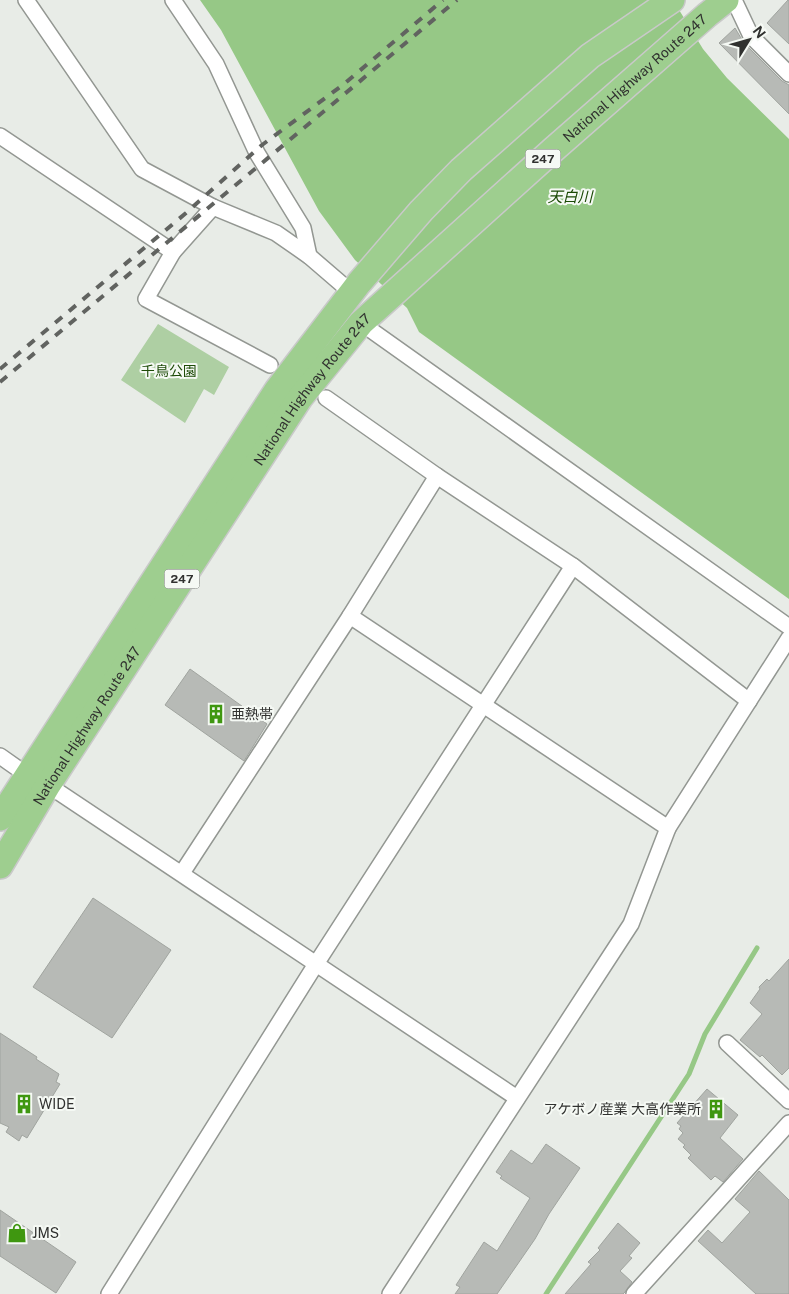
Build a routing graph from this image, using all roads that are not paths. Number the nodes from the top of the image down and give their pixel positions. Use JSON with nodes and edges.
{"nodes":[{"id":1,"x":26,"y":0,"type":"edge"},
{"id":2,"x":173,"y":0,"type":"edge"},
{"id":3,"x":672,"y":0,"type":"edge"},
{"id":4,"x":734,"y":0,"type":"edge"},
{"id":5,"x":717,"y":7,"type":"edge"},
{"id":6,"x":789,"y":74,"type":"edge"},
{"id":7,"x":0,"y":136,"type":"edge"},
{"id":8,"x":213,"y":207,"type":"junction"},
{"id":9,"x":173,"y":252,"type":"junction"},
{"id":10,"x":309,"y":256,"type":"junction"},
{"id":11,"x":355,"y":288,"type":"junction"},
{"id":12,"x":361,"y":323,"type":"junction"},
{"id":13,"x":270,"y":365,"type":"dead end"},
{"id":14,"x":326,"y":398,"type":"dead end"},
{"id":15,"x":437,"y":476,"type":"junction"},
{"id":16,"x":573,"y":566,"type":"junction"},
{"id":17,"x":350,"y":616,"type":"junction"},
{"id":18,"x":789,"y":627,"type":"edge"},
{"id":19,"x":789,"y":638,"type":"edge"},
{"id":20,"x":749,"y":700,"type":"junction"},
{"id":21,"x":483,"y":706,"type":"junction"},
{"id":22,"x":0,"y":756,"type":"edge"},
{"id":23,"x":38,"y":780,"type":"junction"},
{"id":24,"x":0,"y":818,"type":"edge"},
{"id":25,"x":668,"y":828,"type":"junction"},
{"id":26,"x":0,"y":866,"type":"edge"},
{"id":27,"x":182,"y":874,"type":"junction"},
{"id":28,"x":316,"y":964,"type":"junction"},
{"id":29,"x":727,"y":1043,"type":"dead end"},
{"id":30,"x":517,"y":1098,"type":"junction"},
{"id":31,"x":789,"y":1101,"type":"edge"},
{"id":32,"x":789,"y":1124,"type":"edge"},
{"id":33,"x":109,"y":1294,"type":"edge"},
{"id":34,"x":390,"y":1294,"type":"edge"},
{"id":35,"x":634,"y":1294,"type":"edge"}],
"edges":[{"from":1,"to":8,"type":"street"},
{"from":2,"to":10,"type":"street"},
{"from":3,"to":11,"type":"highway","name":"National Highway Route 247","number":"247"},
{"from":4,"to":6,"type":"street"},
{"from":5,"to":12,"type":"highway","name":"National Highway Route 247","number":"247"},
{"from":7,"to":9,"type":"street"},
{"from":8,"to":9,"type":"street"},
{"from":8,"to":10,"type":"street"},
{"from":9,"to":13,"type":"street"},
{"from":10,"to":11,"type":"street"},
{"from":11,"to":23,"type":"highway","name":"National Highway Route 247","number":"247"},
{"from":12,"to":18,"type":"street"},
{"from":12,"to":23,"type":"highway","name":"National Highway Route 247","number":"247"},
{"from":14,"to":15,"type":"street"},
{"from":15,"to":16,"type":"street"},
{"from":15,"to":17,"type":"street"},
{"from":16,"to":20,"type":"street"},
{"from":16,"to":21,"type":"street"},
{"from":17,"to":21,"type":"street"},
{"from":17,"to":27,"type":"street"},
{"from":19,"to":20,"type":"street"},
{"from":20,"to":25,"type":"street"},
{"from":21,"to":25,"type":"street"},
{"from":21,"to":28,"type":"street"},
{"from":22,"to":23,"type":"street"},
{"from":23,"to":24,"type":"highway","name":"National Highway Route 247","number":"247"},
{"from":23,"to":26,"type":"highway","name":"National Highway Route 247","number":"247"},
{"from":23,"to":27,"type":"street"},
{"from":25,"to":30,"type":"street"},
{"from":27,"to":28,"type":"street"},
{"from":28,"to":30,"type":"street"},
{"from":28,"to":33,"type":"street"},
{"from":29,"to":31,"type":"street"},
{"from":30,"to":34,"type":"street"},
{"from":32,"to":35,"type":"street"}]}
